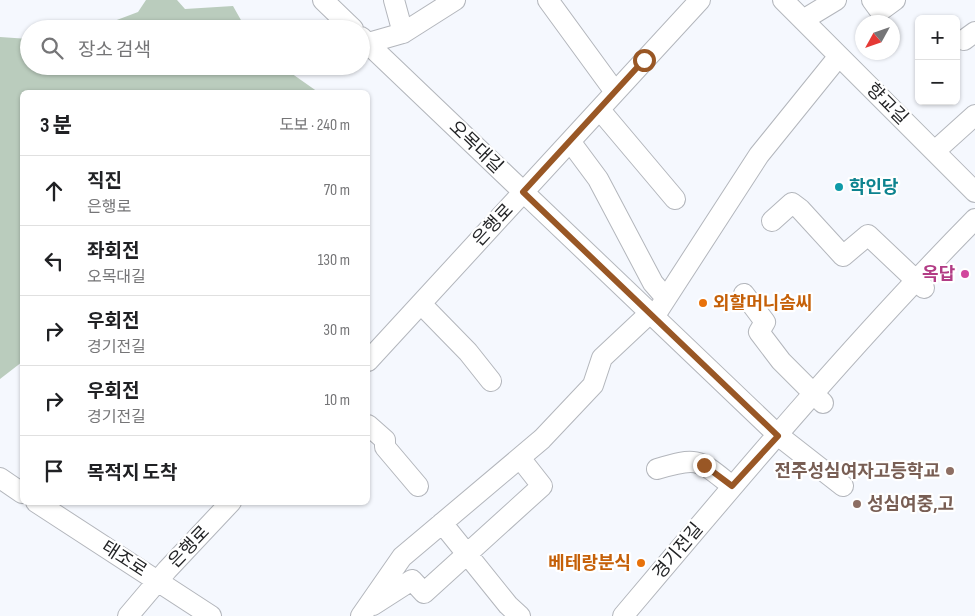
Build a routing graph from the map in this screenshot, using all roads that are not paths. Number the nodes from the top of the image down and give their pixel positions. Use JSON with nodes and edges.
{"nodes":[{"id":1,"x":323,"y":0,"type":"edge"},
{"id":2,"x":394,"y":0,"type":"edge"},
{"id":3,"x":454,"y":0,"type":"edge"},
{"id":4,"x":548,"y":0,"type":"edge"},
{"id":5,"x":700,"y":0,"type":"edge"},
{"id":6,"x":783,"y":0,"type":"edge"},
{"id":7,"x":836,"y":0,"type":"edge"},
{"id":8,"x":872,"y":0,"type":"edge"},
{"id":9,"x":895,"y":0,"type":"edge"},
{"id":10,"x":344,"y":20,"type":"edge"},
{"id":11,"x":803,"y":20,"type":"junction"},
{"id":12,"x":403,"y":33,"type":"junction"},
{"id":13,"x":370,"y":39,"type":"edge"},
{"id":14,"x":370,"y":46,"type":"edge"},
{"id":15,"x":839,"y":56,"type":"junction"},
{"id":16,"x":610,"y":85,"type":"dead end"},
{"id":17,"x":975,"y":115,"type":"edge"},
{"id":18,"x":605,"y":116,"type":"dead end"},
{"id":19,"x":575,"y":148,"type":"dead end"},
{"id":20,"x":935,"y":151,"type":"junction"},
{"id":21,"x":523,"y":192,"type":"junction"},
{"id":22,"x":975,"y":192,"type":"edge"},
{"id":23,"x":675,"y":200,"type":"dead end"},
{"id":24,"x":975,"y":219,"type":"edge"},
{"id":25,"x":772,"y":220,"type":"dead end"},
{"id":26,"x":921,"y":284,"type":"junction"},
{"id":27,"x":744,"y":294,"type":"dead end"},
{"id":28,"x":666,"y":298,"type":"junction"},
{"id":29,"x":426,"y":308,"type":"dead end"},
{"id":30,"x":652,"y":315,"type":"junction"},
{"id":31,"x":370,"y":358,"type":"edge"},
{"id":32,"x":491,"y":381,"type":"dead end"},
{"id":33,"x":819,"y":399,"type":"junction"},
{"id":34,"x":370,"y":427,"type":"edge"},
{"id":35,"x":778,"y":436,"type":"junction"},
{"id":36,"x":520,"y":458,"type":"junction"},
{"id":37,"x":657,"y":469,"type":"dead end"},
{"id":38,"x":0,"y":478,"type":"edge"},
{"id":39,"x":418,"y":486,"type":"dead end"},
{"id":40,"x":732,"y":486,"type":"junction"},
{"id":41,"x":843,"y":486,"type":"dead end"},
{"id":42,"x":20,"y":492,"type":"edge"},
{"id":43,"x":41,"y":505,"type":"edge"},
{"id":44,"x":228,"y":505,"type":"edge"},
{"id":45,"x":442,"y":524,"type":"junction"},
{"id":46,"x":467,"y":554,"type":"junction"},
{"id":47,"x":158,"y":580,"type":"junction"},
{"id":48,"x":363,"y":613,"type":"edge"},
{"id":49,"x":128,"y":616,"type":"edge"},
{"id":50,"x":212,"y":616,"type":"edge"},
{"id":51,"x":520,"y":616,"type":"edge"},
{"id":52,"x":624,"y":616,"type":"edge"}],
"edges":[{"from":1,"to":10,"type":"street"},
{"from":2,"to":12,"type":"street"},
{"from":3,"to":12,"type":"street","name":"오목대길"},
{"from":4,"to":16,"type":"street"},
{"from":5,"to":21,"type":"street","name":"은행로"},
{"from":6,"to":11,"type":"street","name":"향교길"},
{"from":7,"to":11,"type":"street"},
{"from":8,"to":9,"type":"street"},
{"from":11,"to":15,"type":"street","name":"향교길"},
{"from":12,"to":13,"type":"street","name":"오목대길"},
{"from":14,"to":21,"type":"street","name":"오목대길"},
{"from":15,"to":20,"type":"street","name":"향교길"},
{"from":15,"to":28,"type":"street"},
{"from":17,"to":20,"type":"street"},
{"from":18,"to":23,"type":"street"},
{"from":19,"to":28,"type":"street"},
{"from":20,"to":22,"type":"street","name":"향교길"},
{"from":21,"to":30,"type":"street","name":"오목대길"},
{"from":21,"to":31,"type":"street","name":"은행로"},
{"from":24,"to":26,"type":"street","name":"경기전길"},
{"from":25,"to":26,"type":"street"},
{"from":26,"to":33,"type":"street","name":"경기전길"},
{"from":27,"to":33,"type":"street"},
{"from":28,"to":30,"type":"street"},
{"from":29,"to":32,"type":"street"},
{"from":30,"to":35,"type":"street","name":"오목대길"},
{"from":30,"to":36,"type":"street"},
{"from":33,"to":35,"type":"street","name":"경기전길"},
{"from":34,"to":39,"type":"street"},
{"from":35,"to":40,"type":"street","name":"경기전길"},
{"from":35,"to":41,"type":"street","name":"오목대길"},
{"from":36,"to":45,"type":"street"},
{"from":36,"to":46,"type":"street"},
{"from":37,"to":40,"type":"street"},
{"from":38,"to":42,"type":"street"},
{"from":40,"to":52,"type":"street","name":"경기전길"},
{"from":43,"to":47,"type":"street","name":"태조로"},
{"from":44,"to":47,"type":"street","name":"은행로"},
{"from":45,"to":46,"type":"street"},
{"from":45,"to":48,"type":"street"},
{"from":46,"to":48,"type":"street"},
{"from":46,"to":51,"type":"street"},
{"from":47,"to":49,"type":"street","name":"은행로"},
{"from":47,"to":50,"type":"street","name":"태조로"}]}
